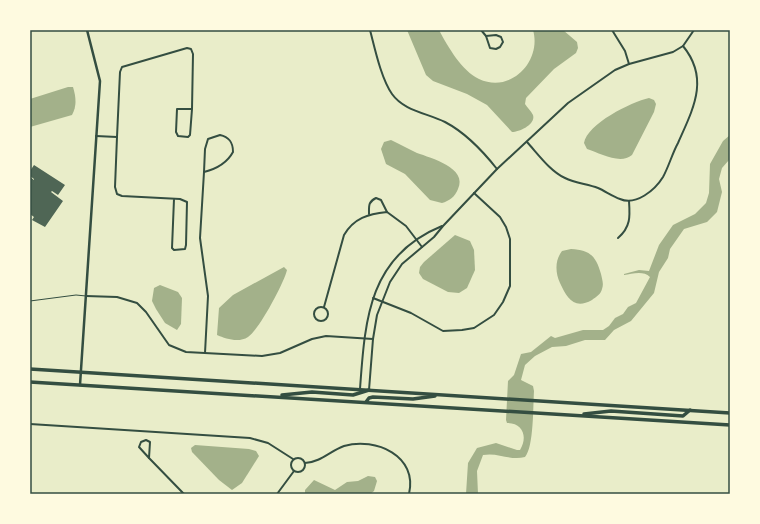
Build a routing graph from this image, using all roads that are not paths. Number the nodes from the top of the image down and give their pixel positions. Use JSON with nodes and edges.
{"nodes":[{"id":1,"x":86,"y":30,"type":"edge"},
{"id":2,"x":370,"y":30,"type":"edge"},
{"id":3,"x":482,"y":30,"type":"edge"},
{"id":4,"x":612,"y":30,"type":"edge"},
{"id":5,"x":694,"y":30,"type":"edge"},
{"id":6,"x":486,"y":36,"type":"junction"},
{"id":7,"x":683,"y":46,"type":"junction"},
{"id":8,"x":629,"y":64,"type":"junction"},
{"id":9,"x":192,"y":109,"type":"junction"},
{"id":10,"x":96,"y":136,"type":"junction"},
{"id":11,"x":117,"y":137,"type":"junction"},
{"id":12,"x":527,"y":142,"type":"junction"},
{"id":13,"x":497,"y":169,"type":"junction"},
{"id":14,"x":204,"y":172,"type":"junction"},
{"id":15,"x":474,"y":193,"type":"junction"},
{"id":16,"x":174,"y":199,"type":"junction"},
{"id":17,"x":629,"y":201,"type":"junction"},
{"id":18,"x":387,"y":212,"type":"junction"},
{"id":19,"x":368,"y":214,"type":"junction"},
{"id":20,"x":443,"y":226,"type":"junction"},
{"id":21,"x":618,"y":238,"type":"dead end"},
{"id":22,"x":417,"y":240,"type":"junction"},
{"id":23,"x":422,"y":247,"type":"junction"},
{"id":24,"x":86,"y":296,"type":"junction"},
{"id":25,"x":373,"y":298,"type":"junction"},
{"id":26,"x":382,"y":300,"type":"junction"},
{"id":27,"x":30,"y":301,"type":"edge"},
{"id":28,"x":324,"y":307,"type":"junction"},
{"id":29,"x":364,"y":338,"type":"junction"},
{"id":30,"x":372,"y":339,"type":"junction"},
{"id":31,"x":205,"y":353,"type":"junction"},
{"id":32,"x":30,"y":369,"type":"edge"},
{"id":33,"x":81,"y":373,"type":"junction"},
{"id":34,"x":30,"y":382,"type":"edge"},
{"id":35,"x":80,"y":385,"type":"junction"},
{"id":36,"x":360,"y":390,"type":"junction"},
{"id":37,"x":369,"y":390,"type":"junction"},
{"id":38,"x":444,"y":395,"type":"junction"},
{"id":39,"x":271,"y":396,"type":"junction"},
{"id":40,"x":366,"y":402,"type":"junction"},
{"id":41,"x":690,"y":410,"type":"junction"},
{"id":42,"x":730,"y":413,"type":"edge"},
{"id":43,"x":570,"y":415,"type":"junction"},
{"id":44,"x":30,"y":424,"type":"edge"},
{"id":45,"x":730,"y":425,"type":"edge"},
{"id":46,"x":149,"y":458,"type":"junction"},
{"id":47,"x":293,"y":459,"type":"junction"},
{"id":48,"x":305,"y":463,"type":"junction"},
{"id":49,"x":294,"y":471,"type":"junction"},
{"id":50,"x":184,"y":494,"type":"edge"},
{"id":51,"x":277,"y":494,"type":"edge"},
{"id":52,"x":409,"y":494,"type":"edge"}],
"edges":[{"from":1,"to":10,"type":"street"},
{"from":2,"to":13,"type":"street"},
{"from":3,"to":6,"type":"street"},
{"from":4,"to":8,"type":"street"},
{"from":5,"to":7,"type":"street"},
{"from":6,"to":6,"type":"street"},
{"from":7,"to":8,"type":"street"},
{"from":7,"to":17,"type":"street"},
{"from":8,"to":12,"type":"street"},
{"from":9,"to":9,"type":"street"},
{"from":9,"to":11,"type":"street"},
{"from":10,"to":11,"type":"street"},
{"from":10,"to":24,"type":"street"},
{"from":11,"to":16,"type":"street"},
{"from":12,"to":13,"type":"street"},
{"from":12,"to":17,"type":"street"},
{"from":13,"to":15,"type":"street"},
{"from":14,"to":14,"type":"street"},
{"from":14,"to":31,"type":"street"},
{"from":15,"to":20,"type":"street"},
{"from":15,"to":26,"type":"street"},
{"from":16,"to":16,"type":"street"},
{"from":17,"to":21,"type":"street"},
{"from":18,"to":19,"type":"street"},
{"from":18,"to":19,"type":"street"},
{"from":18,"to":22,"type":"street"},
{"from":19,"to":28,"type":"street"},
{"from":20,"to":22,"type":"street"},
{"from":20,"to":23,"type":"street"},
{"from":22,"to":23,"type":"street"},
{"from":22,"to":25,"type":"street"},
{"from":23,"to":26,"type":"street"},
{"from":24,"to":27,"type":"lane"},
{"from":24,"to":31,"type":"street"},
{"from":24,"to":33,"type":"street"},
{"from":25,"to":26,"type":"street"},
{"from":25,"to":29,"type":"street"},
{"from":26,"to":30,"type":"street"},
{"from":28,"to":28,"type":"street"},
{"from":29,"to":30,"type":"street"},
{"from":29,"to":31,"type":"street"},
{"from":29,"to":36,"type":"street"},
{"from":30,"to":37,"type":"street"},
{"from":32,"to":33,"type":"main road"},
{"from":33,"to":35,"type":"street"},
{"from":33,"to":36,"type":"main road"},
{"from":34,"to":35,"type":"main road"},
{"from":35,"to":39,"type":"main road"},
{"from":36,"to":37,"type":"main road"},
{"from":37,"to":38,"type":"main road"},
{"from":37,"to":39,"type":"main road"},
{"from":38,"to":40,"type":"main road"},
{"from":38,"to":41,"type":"main road"},
{"from":39,"to":40,"type":"main road"},
{"from":40,"to":43,"type":"main road"},
{"from":41,"to":42,"type":"main road"},
{"from":41,"to":43,"type":"main road"},
{"from":43,"to":45,"type":"main road"},
{"from":44,"to":47,"type":"street"},
{"from":46,"to":46,"type":"street"},
{"from":46,"to":50,"type":"street"},
{"from":47,"to":48,"type":"street"},
{"from":47,"to":49,"type":"street"},
{"from":48,"to":49,"type":"street"},
{"from":48,"to":52,"type":"street"},
{"from":49,"to":51,"type":"street"}]}
